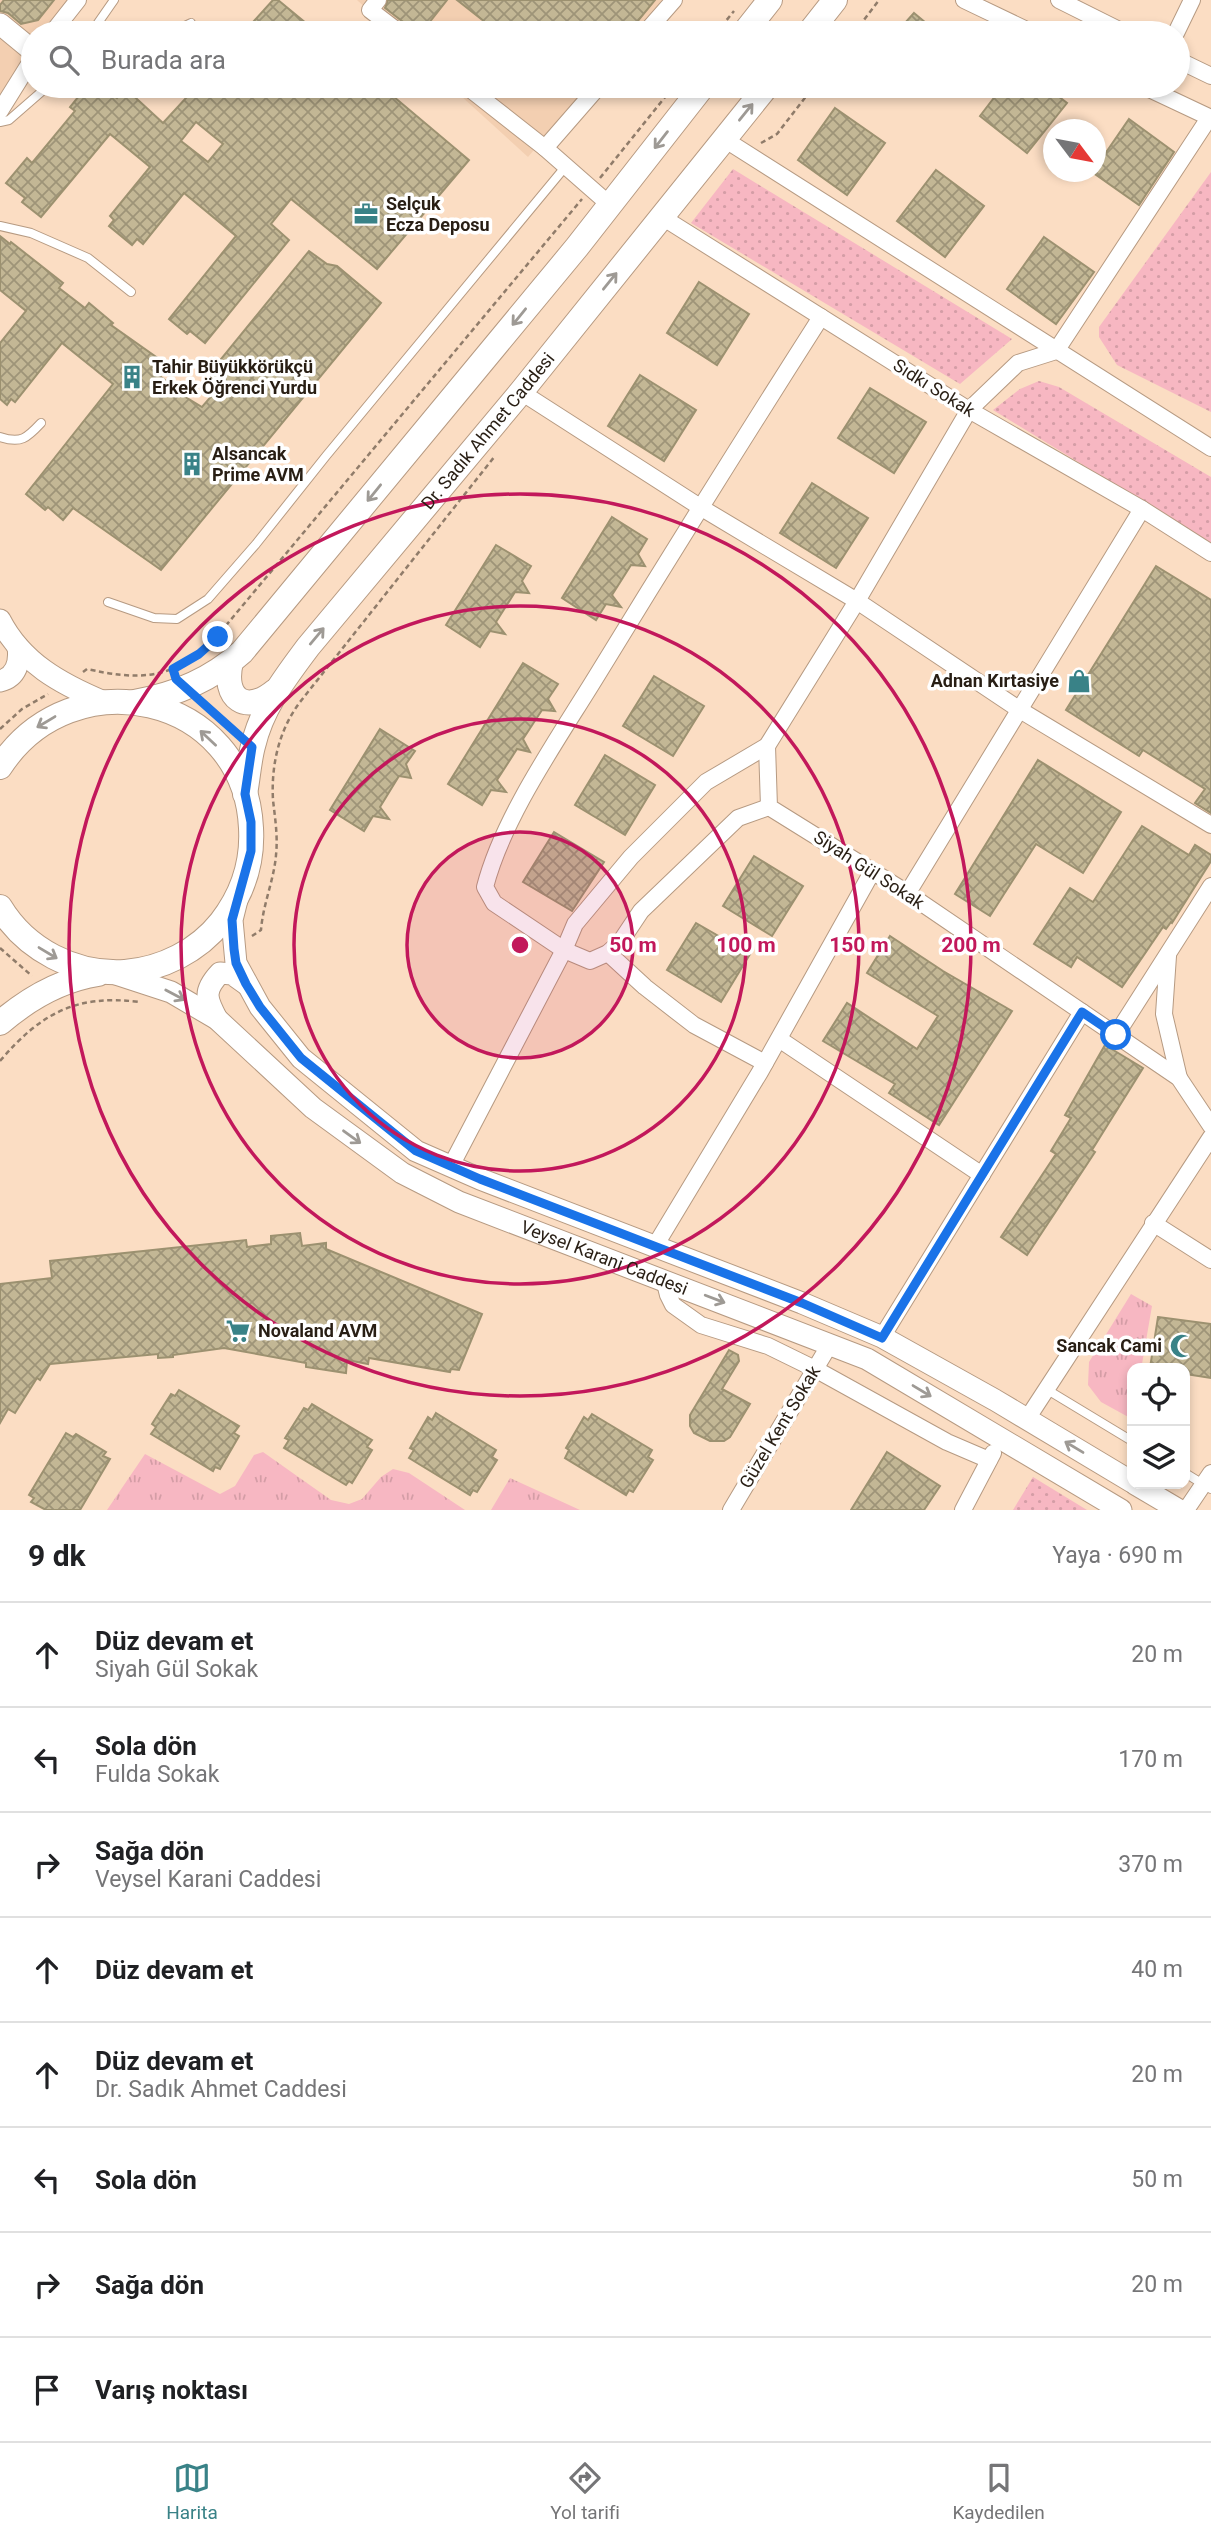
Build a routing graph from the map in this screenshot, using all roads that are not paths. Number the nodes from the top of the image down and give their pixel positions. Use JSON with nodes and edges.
{"nodes":[{"id":1,"x":78,"y":0,"type":"edge"},
{"id":2,"x":114,"y":0,"type":"edge"},
{"id":3,"x":674,"y":0,"type":"edge"},
{"id":4,"x":769,"y":0,"type":"edge"},
{"id":5,"x":835,"y":0,"type":"edge"},
{"id":6,"x":964,"y":0,"type":"edge"},
{"id":7,"x":1059,"y":0,"type":"edge"},
{"id":8,"x":1192,"y":0,"type":"edge"},
{"id":9,"x":369,"y":3,"type":"edge"},
{"id":10,"x":61,"y":21,"type":"edge"},
{"id":11,"x":99,"y":21,"type":"edge"},
{"id":12,"x":388,"y":21,"type":"edge"},
{"id":13,"x":656,"y":21,"type":"edge"},
{"id":14,"x":753,"y":21,"type":"edge"},
{"id":15,"x":819,"y":21,"type":"edge"},
{"id":16,"x":1008,"y":21,"type":"edge"},
{"id":17,"x":1101,"y":21,"type":"edge"},
{"id":18,"x":1182,"y":21,"type":"edge"},
{"id":19,"x":0,"y":24,"type":"edge"},
{"id":20,"x":21,"y":41,"type":"edge"},
{"id":21,"x":1190,"y":66,"type":"edge"},
{"id":22,"x":1211,"y":76,"type":"edge"},
{"id":23,"x":21,"y":77,"type":"edge"},
{"id":24,"x":34,"y":98,"type":"edge"},
{"id":25,"x":481,"y":98,"type":"edge"},
{"id":26,"x":589,"y":98,"type":"edge"},
{"id":27,"x":694,"y":98,"type":"edge"},
{"id":28,"x":760,"y":98,"type":"edge"},
{"id":29,"x":1168,"y":98,"type":"edge"},
{"id":30,"x":0,"y":111,"type":"edge"},
{"id":31,"x":1210,"y":118,"type":"edge"},
{"id":32,"x":0,"y":122,"type":"edge"},
{"id":33,"x":735,"y":145,"type":"junction"},
{"id":34,"x":545,"y":148,"type":"junction"},
{"id":35,"x":566,"y":166,"type":"junction"},
{"id":36,"x":610,"y":205,"type":"junction"},
{"id":37,"x":662,"y":217,"type":"junction"},
{"id":38,"x":0,"y":226,"type":"edge"},
{"id":39,"x":131,"y":292,"type":"dead end"},
{"id":40,"x":821,"y":317,"type":"junction"},
{"id":41,"x":1056,"y":351,"type":"junction"},
{"id":42,"x":521,"y":392,"type":"junction"},
{"id":43,"x":969,"y":410,"type":"junction"},
{"id":44,"x":41,"y":423,"type":"dead end"},
{"id":45,"x":0,"y":437,"type":"edge"},
{"id":46,"x":1211,"y":447,"type":"edge"},
{"id":47,"x":700,"y":507,"type":"junction"},
{"id":48,"x":1142,"y":509,"type":"junction"},
{"id":49,"x":1211,"y":553,"type":"edge"},
{"id":50,"x":857,"y":601,"type":"junction"},
{"id":51,"x":108,"y":602,"type":"dead end"},
{"id":52,"x":0,"y":620,"type":"edge"},
{"id":53,"x":18,"y":647,"type":"junction"},
{"id":54,"x":231,"y":662,"type":"junction"},
{"id":55,"x":0,"y":681,"type":"edge"},
{"id":56,"x":275,"y":691,"type":"junction"},
{"id":57,"x":104,"y":702,"type":"junction"},
{"id":58,"x":134,"y":702,"type":"junction"},
{"id":59,"x":1020,"y":709,"type":"junction"},
{"id":60,"x":767,"y":746,"type":"junction"},
{"id":61,"x":0,"y":768,"type":"edge"},
{"id":62,"x":245,"y":794,"type":"junction"},
{"id":63,"x":769,"y":807,"type":"junction"},
{"id":64,"x":1211,"y":825,"type":"edge"},
{"id":65,"x":872,"y":872,"type":"junction"},
{"id":66,"x":1211,"y":886,"type":"edge"},
{"id":67,"x":239,"y":893,"type":"junction"},
{"id":68,"x":907,"y":894,"type":"junction"},
{"id":69,"x":0,"y":907,"type":"edge"},
{"id":70,"x":564,"y":950,"type":"junction"},
{"id":71,"x":1169,"y":952,"type":"junction"},
{"id":72,"x":608,"y":953,"type":"junction"},
{"id":73,"x":111,"y":972,"type":"junction"},
{"id":74,"x":246,"y":984,"type":"junction"},
{"id":75,"x":1082,"y":1012,"type":"junction"},
{"id":76,"x":217,"y":1019,"type":"junction"},
{"id":77,"x":0,"y":1023,"type":"edge"},
{"id":78,"x":1116,"y":1035,"type":"junction"},
{"id":79,"x":779,"y":1039,"type":"junction"},
{"id":80,"x":765,"y":1063,"type":"junction"},
{"id":81,"x":1179,"y":1078,"type":"junction"},
{"id":82,"x":1211,"y":1125,"type":"edge"},
{"id":83,"x":1211,"y":1137,"type":"edge"},
{"id":84,"x":451,"y":1166,"type":"junction"},
{"id":85,"x":982,"y":1175,"type":"junction"},
{"id":86,"x":1153,"y":1223,"type":"junction"},
{"id":87,"x":655,"y":1246,"type":"junction"},
{"id":88,"x":1211,"y":1260,"type":"edge"},
{"id":89,"x":664,"y":1279,"type":"junction"},
{"id":90,"x":882,"y":1338,"type":"junction"},
{"id":91,"x":830,"y":1344,"type":"junction"},
{"id":92,"x":815,"y":1369,"type":"junction"},
{"id":93,"x":1046,"y":1389,"type":"junction"},
{"id":94,"x":1027,"y":1419,"type":"junction"},
{"id":95,"x":1127,"y":1438,"type":"edge"},
{"id":96,"x":1002,"y":1439,"type":"junction"},
{"id":97,"x":989,"y":1460,"type":"junction"},
{"id":98,"x":1190,"y":1475,"type":"edge"},
{"id":99,"x":1127,"y":1479,"type":"edge"},
{"id":100,"x":1208,"y":1482,"type":"edge"},
{"id":101,"x":1144,"y":1489,"type":"edge"},
{"id":102,"x":730,"y":1510,"type":"edge"},
{"id":103,"x":963,"y":1510,"type":"edge"},
{"id":104,"x":1122,"y":1510,"type":"edge"},
{"id":105,"x":1179,"y":1510,"type":"edge"},
{"id":106,"x":1186,"y":1510,"type":"edge"}],
"edges":[{"from":1,"to":10,"type":"street"},
{"from":2,"to":11,"type":"lane"},
{"from":3,"to":13,"type":"street"},
{"from":4,"to":14,"type":"main road"},
{"from":5,"to":15,"type":"main road"},
{"from":6,"to":16,"type":"street"},
{"from":7,"to":17,"type":"street"},
{"from":8,"to":18,"type":"street"},
{"from":9,"to":12,"type":"street"},
{"from":19,"to":20,"type":"main road"},
{"from":21,"to":22,"type":"street"},
{"from":23,"to":30,"type":"street"},
{"from":24,"to":32,"type":"lane"},
{"from":25,"to":34,"type":"street"},
{"from":26,"to":34,"type":"street"},
{"from":27,"to":36,"type":"main road","one_way":true},
{"from":33,"to":28,"type":"main road","name":"Dr. Sadık Ahmet Caddesi","one_way":true},
{"from":29,"to":31,"type":"street"},
{"from":31,"to":41,"type":"street"},
{"from":33,"to":37,"type":"main road","name":"Dr. Sadık Ahmet Caddesi"},
{"from":33,"to":41,"type":"street"},
{"from":34,"to":35,"type":"street"},
{"from":35,"to":36,"type":"street"},
{"from":35,"to":51,"type":"lane"},
{"from":36,"to":54,"type":"main road","one_way":true},
{"from":37,"to":40,"type":"street","name":"Sıdkı Sokak"},
{"from":42,"to":37,"type":"main road","name":"Dr. Sadık Ahmet Caddesi","one_way":true},
{"from":38,"to":39,"type":"lane"},
{"from":40,"to":43,"type":"street","name":"Sıdkı Sokak"},
{"from":40,"to":47,"type":"street"},
{"from":41,"to":43,"type":"street"},
{"from":41,"to":46,"type":"street"},
{"from":42,"to":47,"type":"street"},
{"from":56,"to":42,"type":"main road","name":"Dr. Sadık Ahmet Caddesi","one_way":true},
{"from":43,"to":48,"type":"street","name":"Sıdkı Sokak"},
{"from":43,"to":50,"type":"street"},
{"from":44,"to":45,"type":"lane"},
{"from":47,"to":50,"type":"street"},
{"from":47,"to":70,"type":"street"},
{"from":48,"to":49,"type":"street","name":"Sıdkı Sokak"},
{"from":48,"to":59,"type":"street"},
{"from":50,"to":59,"type":"street"},
{"from":50,"to":60,"type":"street"},
{"from":52,"to":53,"type":"main road"},
{"from":53,"to":55,"type":"main road"},
{"from":53,"to":57,"type":"main road"},
{"from":54,"to":56,"type":"main road"},
{"from":54,"to":58,"type":"main road"},
{"from":56,"to":62,"type":"main road","name":"Dr. Sadık Ahmet Caddesi"},
{"from":57,"to":58,"type":"main road"},
{"from":57,"to":61,"type":"main road","one_way":true},
{"from":62,"to":58,"type":"main road","one_way":true},
{"from":59,"to":64,"type":"street"},
{"from":59,"to":68,"type":"street"},
{"from":60,"to":63,"type":"street"},
{"from":60,"to":70,"type":"street"},
{"from":62,"to":67,"type":"main road"},
{"from":63,"to":65,"type":"street","name":"Siyah Gül Sokak"},
{"from":63,"to":72,"type":"street"},
{"from":65,"to":68,"type":"street","name":"Siyah Gül Sokak"},
{"from":65,"to":79,"type":"street"},
{"from":66,"to":71,"type":"street"},
{"from":67,"to":73,"type":"main road"},
{"from":67,"to":74,"type":"main road","name":"Veysel Karani Caddesi"},
{"from":68,"to":75,"type":"street","name":"Siyah Gül Sokak"},
{"from":69,"to":73,"type":"main road","one_way":true},
{"from":70,"to":72,"type":"street"},
{"from":70,"to":84,"type":"street"},
{"from":71,"to":78,"type":"street"},
{"from":71,"to":81,"type":"street"},
{"from":72,"to":80,"type":"street"},
{"from":73,"to":76,"type":"main road","name":"Veysel Karani Caddesi","one_way":true},
{"from":73,"to":77,"type":"main road"},
{"from":74,"to":76,"type":"main road"},
{"from":74,"to":84,"type":"main road","name":"Veysel Karani Caddesi"},
{"from":75,"to":78,"type":"street","name":"Siyah Gül Sokak"},
{"from":75,"to":85,"type":"street"},
{"from":76,"to":89,"type":"main road","name":"Veysel Karani Caddesi","one_way":true},
{"from":78,"to":81,"type":"street","name":"Siyah Gül Sokak"},
{"from":79,"to":80,"type":"street"},
{"from":79,"to":85,"type":"street"},
{"from":80,"to":87,"type":"street"},
{"from":81,"to":82,"type":"street","name":"Siyah Gül Sokak"},
{"from":83,"to":86,"type":"street"},
{"from":84,"to":87,"type":"main road","name":"Veysel Karani Caddesi"},
{"from":85,"to":90,"type":"street"},
{"from":86,"to":88,"type":"street"},
{"from":86,"to":93,"type":"street"},
{"from":87,"to":90,"type":"main road","name":"Veysel Karani Caddesi"},
{"from":89,"to":91,"type":"main road","name":"Veysel Karani Caddesi","one_way":true},
{"from":89,"to":92,"type":"street"},
{"from":90,"to":94,"type":"main road","name":"Veysel Karani Caddesi"},
{"from":91,"to":92,"type":"street","name":"Güzel Kent Sokak"},
{"from":91,"to":96,"type":"main road","name":"Veysel Karani Caddesi","one_way":true},
{"from":92,"to":97,"type":"street"},
{"from":92,"to":102,"type":"street","name":"Güzel Kent Sokak"},
{"from":93,"to":94,"type":"street"},
{"from":93,"to":95,"type":"lane"},
{"from":99,"to":94,"type":"main road","name":"Veysel Karani Caddesi","one_way":true},
{"from":96,"to":97,"type":"street"},
{"from":96,"to":104,"type":"main road","name":"Veysel Karani Caddesi"},
{"from":97,"to":103,"type":"street"},
{"from":98,"to":100,"type":"lane"},
{"from":100,"to":106,"type":"street"},
{"from":101,"to":105,"type":"main road","name":"Veysel Karani Caddesi"}]}
